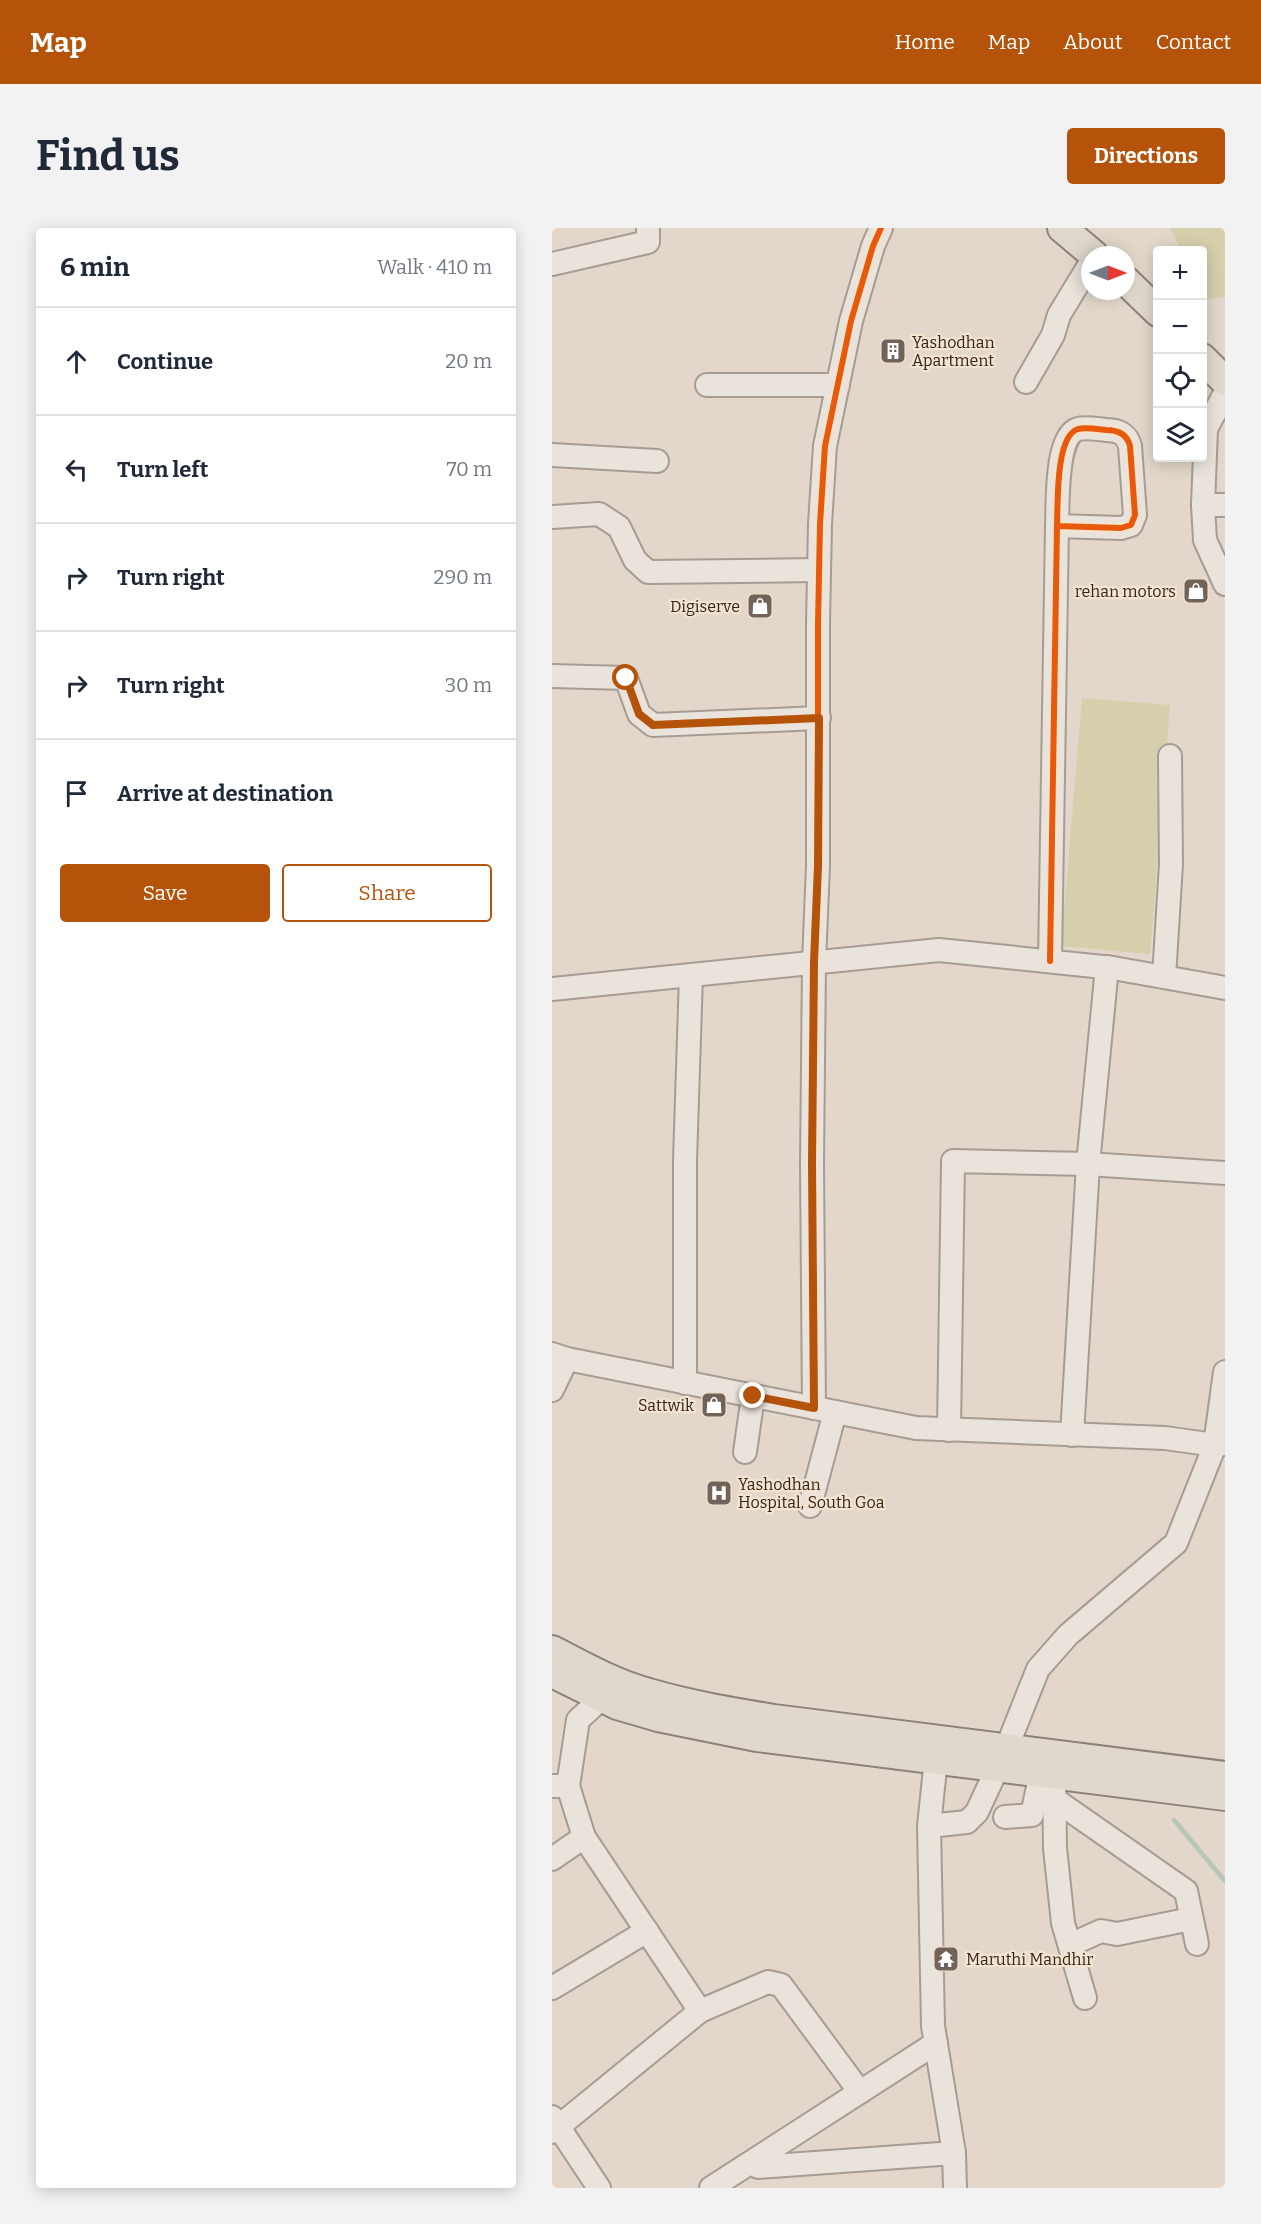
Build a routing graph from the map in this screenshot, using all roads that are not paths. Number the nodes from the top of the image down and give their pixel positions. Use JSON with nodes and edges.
{"nodes":[{"id":1,"x":648,"y":228,"type":"edge"},
{"id":2,"x":881,"y":228,"type":"edge"},
{"id":3,"x":1062,"y":228,"type":"edge"},
{"id":4,"x":1083,"y":246,"type":"edge"},
{"id":5,"x":552,"y":264,"type":"edge"},
{"id":6,"x":1081,"y":279,"type":"edge"},
{"id":7,"x":1135,"y":290,"type":"edge"},
{"id":8,"x":1153,"y":307,"type":"edge"},
{"id":9,"x":1207,"y":362,"type":"edge"},
{"id":10,"x":1225,"y":381,"type":"edge"},
{"id":11,"x":1026,"y":382,"type":"dead end"},
{"id":12,"x":707,"y":385,"type":"dead end"},
{"id":13,"x":838,"y":385,"type":"junction"},
{"id":14,"x":1225,"y":393,"type":"edge"},
{"id":15,"x":552,"y":455,"type":"edge"},
{"id":16,"x":657,"y":461,"type":"dead end"},
{"id":17,"x":1214,"y":505,"type":"edge"},
{"id":18,"x":552,"y":517,"type":"edge"},
{"id":19,"x":1057,"y":526,"type":"junction"},
{"id":20,"x":819,"y":570,"type":"junction"},
{"id":21,"x":1225,"y":584,"type":"edge"},
{"id":22,"x":552,"y":676,"type":"edge"},
{"id":23,"x":819,"y":718,"type":"junction"},
{"id":24,"x":1170,"y":756,"type":"dead end"},
{"id":25,"x":1050,"y":961,"type":"junction"},
{"id":26,"x":814,"y":962,"type":"junction"},
{"id":27,"x":1107,"y":967,"type":"junction"},
{"id":28,"x":691,"y":975,"type":"junction"},
{"id":29,"x":1164,"y":977,"type":"junction"},
{"id":30,"x":1225,"y":988,"type":"edge"},
{"id":31,"x":552,"y":989,"type":"edge"},
{"id":32,"x":1088,"y":1164,"type":"junction"},
{"id":33,"x":1225,"y":1173,"type":"edge"},
{"id":34,"x":560,"y":1357,"type":"edge"},
{"id":35,"x":1225,"y":1372,"type":"edge"},
{"id":36,"x":685,"y":1383,"type":"junction"},
{"id":37,"x":552,"y":1390,"type":"edge"},
{"id":38,"x":753,"y":1396,"type":"junction"},
{"id":39,"x":824,"y":1410,"type":"junction"},
{"id":40,"x":949,"y":1430,"type":"junction"},
{"id":41,"x":1072,"y":1435,"type":"junction"},
{"id":42,"x":1220,"y":1445,"type":"edge"},
{"id":43,"x":745,"y":1452,"type":"dead end"},
{"id":44,"x":810,"y":1506,"type":"dead end"},
{"id":45,"x":552,"y":1650,"type":"edge"},
{"id":46,"x":552,"y":1673,"type":"edge"},
{"id":47,"x":602,"y":1698,"type":"junction"},
{"id":48,"x":1002,"y":1757,"type":"junction"},
{"id":49,"x":936,"y":1759,"type":"junction"},
{"id":50,"x":1225,"y":1776,"type":"edge"},
{"id":51,"x":1050,"y":1782,"type":"junction"},
{"id":52,"x":560,"y":1786,"type":"edge"},
{"id":53,"x":1225,"y":1796,"type":"edge"},
{"id":54,"x":1005,"y":1817,"type":"dead end"},
{"id":55,"x":930,"y":1826,"type":"junction"},
{"id":56,"x":584,"y":1837,"type":"junction"},
{"id":57,"x":552,"y":1859,"type":"edge"},
{"id":58,"x":1191,"y":1919,"type":"junction"},
{"id":59,"x":647,"y":1931,"type":"junction"},
{"id":60,"x":1197,"y":1944,"type":"dead end"},
{"id":61,"x":1070,"y":1945,"type":"junction"},
{"id":62,"x":552,"y":1988,"type":"edge"},
{"id":63,"x":1084,"y":1998,"type":"dead end"},
{"id":64,"x":700,"y":2011,"type":"junction"},
{"id":65,"x":936,"y":2043,"type":"junction"},
{"id":66,"x":860,"y":2092,"type":"junction"},
{"id":67,"x":554,"y":2125,"type":"edge"},
{"id":68,"x":954,"y":2153,"type":"junction"},
{"id":69,"x":759,"y":2171,"type":"edge"},
{"id":70,"x":599,"y":2188,"type":"edge"},
{"id":71,"x":711,"y":2188,"type":"edge"},
{"id":72,"x":955,"y":2188,"type":"edge"}],
"edges":[{"from":1,"to":5,"type":"street"},
{"from":2,"to":13,"type":"street"},
{"from":3,"to":4,"type":"main road"},
{"from":6,"to":11,"type":"street"},
{"from":7,"to":8,"type":"main road"},
{"from":9,"to":10,"type":"main road"},
{"from":12,"to":13,"type":"street"},
{"from":13,"to":20,"type":"street"},
{"from":14,"to":17,"type":"street"},
{"from":15,"to":16,"type":"street"},
{"from":17,"to":21,"type":"street"},
{"from":18,"to":20,"type":"street"},
{"from":19,"to":19,"type":"street"},
{"from":19,"to":25,"type":"street"},
{"from":20,"to":23,"type":"street"},
{"from":22,"to":23,"type":"street"},
{"from":23,"to":26,"type":"street"},
{"from":24,"to":29,"type":"street"},
{"from":25,"to":26,"type":"street"},
{"from":25,"to":27,"type":"street"},
{"from":26,"to":28,"type":"street"},
{"from":26,"to":39,"type":"street"},
{"from":27,"to":29,"type":"street"},
{"from":27,"to":32,"type":"street"},
{"from":28,"to":31,"type":"street"},
{"from":28,"to":36,"type":"street"},
{"from":29,"to":30,"type":"street"},
{"from":32,"to":33,"type":"street"},
{"from":32,"to":40,"type":"street"},
{"from":32,"to":41,"type":"street"},
{"from":34,"to":36,"type":"street"},
{"from":34,"to":37,"type":"street"},
{"from":35,"to":42,"type":"street"},
{"from":36,"to":38,"type":"street"},
{"from":38,"to":39,"type":"street"},
{"from":38,"to":43,"type":"street"},
{"from":39,"to":40,"type":"street"},
{"from":39,"to":44,"type":"street"},
{"from":40,"to":41,"type":"street"},
{"from":41,"to":42,"type":"street"},
{"from":42,"to":48,"type":"street"},
{"from":45,"to":48,"type":"main road"},
{"from":46,"to":47,"type":"main road"},
{"from":47,"to":49,"type":"main road"},
{"from":47,"to":52,"type":"street"},
{"from":48,"to":49,"type":"main road"},
{"from":48,"to":50,"type":"main road"},
{"from":48,"to":51,"type":"main road"},
{"from":48,"to":55,"type":"street"},
{"from":49,"to":55,"type":"street"},
{"from":51,"to":53,"type":"main road"},
{"from":51,"to":54,"type":"street"},
{"from":51,"to":58,"type":"street"},
{"from":51,"to":61,"type":"street"},
{"from":52,"to":56,"type":"street"},
{"from":55,"to":65,"type":"street"},
{"from":56,"to":57,"type":"street"},
{"from":56,"to":59,"type":"street"},
{"from":58,"to":60,"type":"street"},
{"from":58,"to":61,"type":"street"},
{"from":59,"to":62,"type":"street"},
{"from":59,"to":64,"type":"street"},
{"from":61,"to":63,"type":"street"},
{"from":64,"to":66,"type":"street"},
{"from":64,"to":67,"type":"street"},
{"from":65,"to":66,"type":"street"},
{"from":65,"to":68,"type":"street"},
{"from":66,"to":69,"type":"street"},
{"from":67,"to":70,"type":"street"},
{"from":68,"to":69,"type":"street"},
{"from":68,"to":72,"type":"street"},
{"from":69,"to":71,"type":"street"}]}
